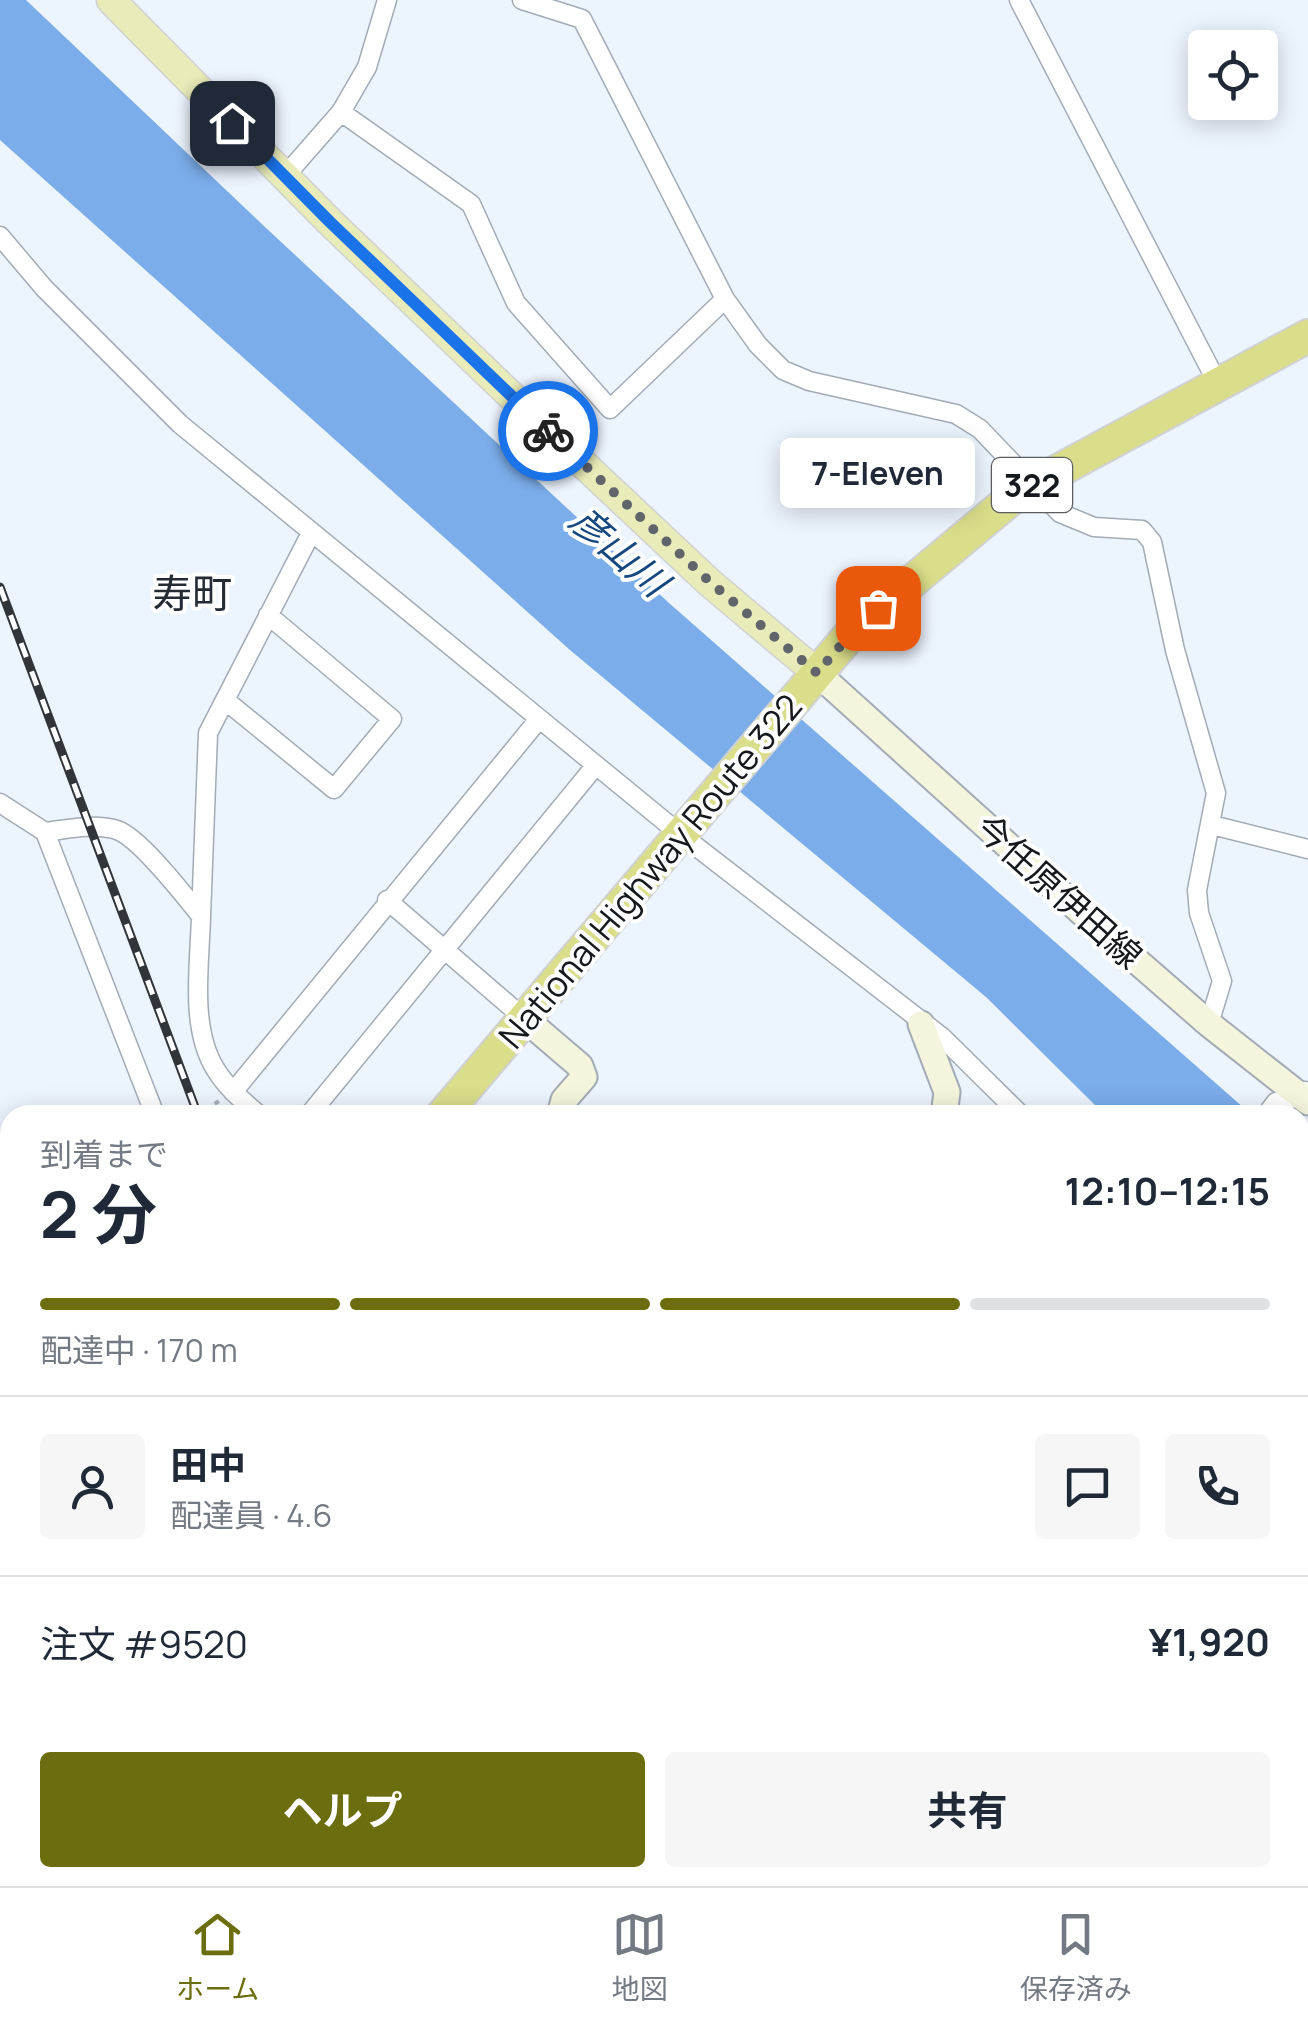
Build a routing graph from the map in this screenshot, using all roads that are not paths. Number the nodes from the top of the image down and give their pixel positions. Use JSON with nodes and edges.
{"nodes":[{"id":1,"x":111,"y":0,"type":"edge"},
{"id":2,"x":387,"y":0,"type":"edge"},
{"id":3,"x":522,"y":0,"type":"edge"},
{"id":4,"x":1019,"y":0,"type":"edge"},
{"id":5,"x":341,"y":112,"type":"junction"},
{"id":6,"x":285,"y":176,"type":"junction"},
{"id":7,"x":0,"y":236,"type":"edge"},
{"id":8,"x":725,"y":299,"type":"junction"},
{"id":9,"x":1308,"y":336,"type":"edge"},
{"id":10,"x":1218,"y":384,"type":"junction"},
{"id":11,"x":1031,"y":486,"type":"junction"},
{"id":12,"x":311,"y":533,"type":"junction"},
{"id":13,"x":268,"y":614,"type":"junction"},
{"id":14,"x":808,"y":683,"type":"junction"},
{"id":15,"x":225,"y":700,"type":"junction"},
{"id":16,"x":539,"y":719,"type":"junction"},
{"id":17,"x":596,"y":765,"type":"junction"},
{"id":18,"x":0,"y":803,"type":"edge"},
{"id":19,"x":1212,"y":825,"type":"junction"},
{"id":20,"x":686,"y":826,"type":"junction"},
{"id":21,"x":45,"y":832,"type":"junction"},
{"id":22,"x":1308,"y":849,"type":"edge"},
{"id":23,"x":388,"y":900,"type":"junction"},
{"id":24,"x":201,"y":916,"type":"junction"},
{"id":25,"x":444,"y":950,"type":"junction"},
{"id":26,"x":525,"y":1019,"type":"junction"},
{"id":27,"x":922,"y":1024,"type":"junction"},
{"id":28,"x":1209,"y":1024,"type":"junction"},
{"id":29,"x":233,"y":1092,"type":"junction"},
{"id":30,"x":1292,"y":1101,"type":"edge"},
{"id":31,"x":151,"y":1105,"type":"edge"},
{"id":32,"x":247,"y":1105,"type":"edge"},
{"id":33,"x":317,"y":1105,"type":"edge"},
{"id":34,"x":452,"y":1105,"type":"edge"},
{"id":35,"x":563,"y":1105,"type":"edge"},
{"id":36,"x":945,"y":1105,"type":"edge"},
{"id":37,"x":1011,"y":1105,"type":"edge"}],
"edges":[{"from":1,"to":6,"type":"main road"},
{"from":2,"to":5,"type":"street"},
{"from":3,"to":8,"type":"street"},
{"from":4,"to":10,"type":"street"},
{"from":5,"to":6,"type":"street"},
{"from":5,"to":8,"type":"street"},
{"from":6,"to":14,"type":"main road"},
{"from":7,"to":12,"type":"street"},
{"from":8,"to":11,"type":"street"},
{"from":9,"to":10,"type":"highway","name":"National Highway Route 322","number":"322"},
{"from":10,"to":11,"type":"highway","name":"National Highway Route 322","number":"322"},
{"from":11,"to":14,"type":"highway","name":"National Highway Route 322","number":"322"},
{"from":11,"to":19,"type":"street"},
{"from":12,"to":13,"type":"street"},
{"from":12,"to":16,"type":"street"},
{"from":13,"to":15,"type":"street"},
{"from":13,"to":15,"type":"street"},
{"from":14,"to":20,"type":"highway","name":"National Highway Route 322","number":"322"},
{"from":14,"to":28,"type":"main road","name":"今任原伊田線"},
{"from":15,"to":24,"type":"street"},
{"from":16,"to":17,"type":"street"},
{"from":16,"to":23,"type":"street"},
{"from":17,"to":20,"type":"street"},
{"from":17,"to":25,"type":"street"},
{"from":18,"to":21,"type":"street"},
{"from":19,"to":22,"type":"street"},
{"from":19,"to":28,"type":"street"},
{"from":20,"to":26,"type":"highway","name":"National Highway Route 322","number":"322"},
{"from":20,"to":27,"type":"street"},
{"from":21,"to":24,"type":"street"},
{"from":21,"to":31,"type":"street"},
{"from":23,"to":25,"type":"street"},
{"from":23,"to":29,"type":"street"},
{"from":24,"to":29,"type":"street"},
{"from":25,"to":26,"type":"street"},
{"from":25,"to":33,"type":"street"},
{"from":26,"to":34,"type":"highway","name":"National Highway Route 322","number":"322"},
{"from":26,"to":35,"type":"main road"},
{"from":27,"to":36,"type":"main road"},
{"from":27,"to":37,"type":"street"},
{"from":28,"to":30,"type":"main road","name":"今任原伊田線"},
{"from":29,"to":32,"type":"street"}]}
